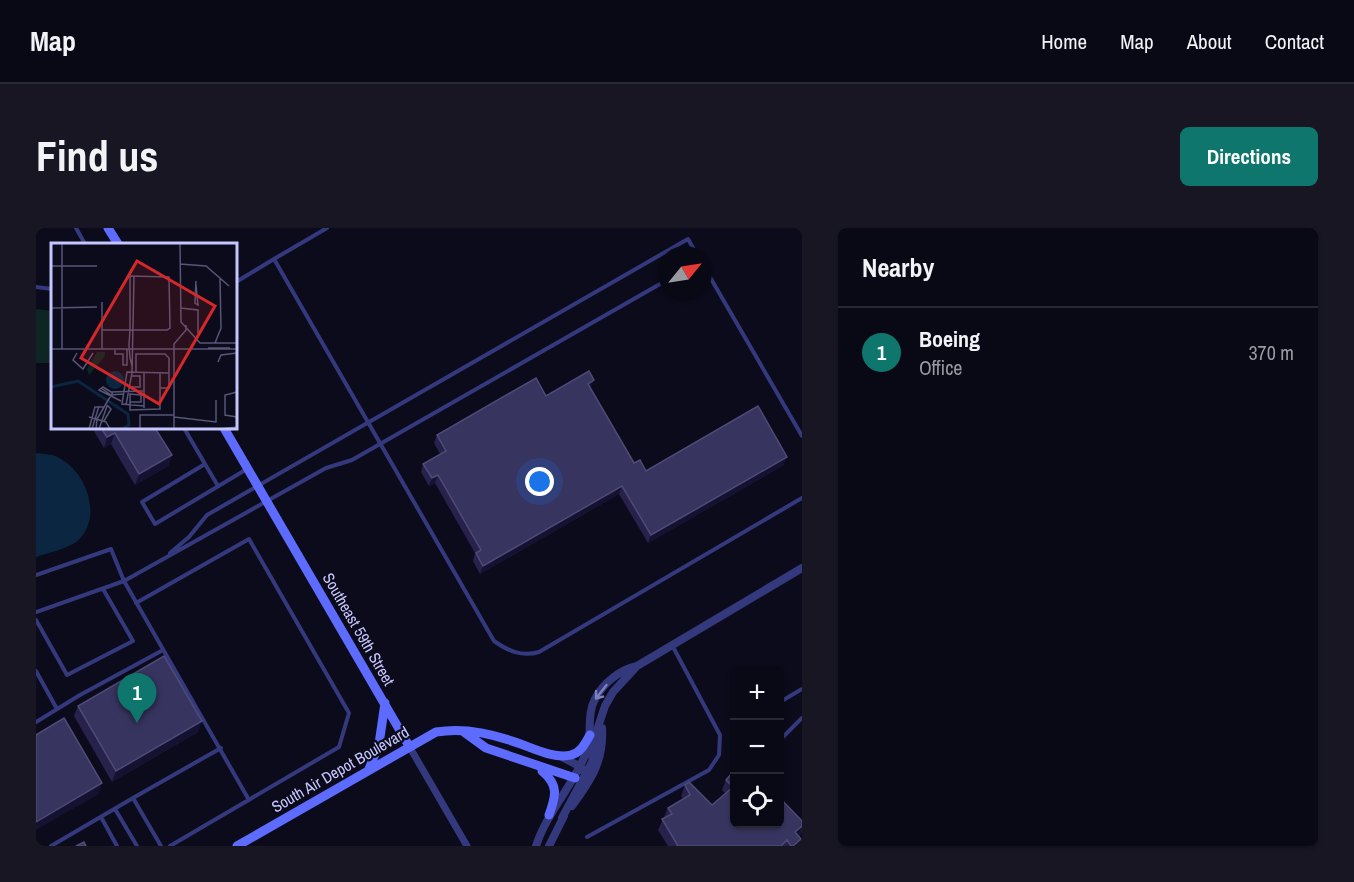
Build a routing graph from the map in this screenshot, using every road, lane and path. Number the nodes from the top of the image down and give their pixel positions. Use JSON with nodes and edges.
{"nodes":[{"id":1,"x":76,"y":228,"type":"edge"},
{"id":2,"x":108,"y":228,"type":"edge"},
{"id":3,"x":327,"y":228,"type":"edge"},
{"id":4,"x":84,"y":243,"type":"edge"},
{"id":5,"x":117,"y":243,"type":"edge"},
{"id":6,"x":676,"y":246,"type":"edge"},
{"id":7,"x":692,"y":246,"type":"edge"},
{"id":8,"x":658,"y":256,"type":"edge"},
{"id":9,"x":274,"y":259,"type":"junction"},
{"id":10,"x":237,"y":281,"type":"edge"},
{"id":11,"x":712,"y":281,"type":"edge"},
{"id":12,"x":658,"y":285,"type":"edge"},
{"id":13,"x":36,"y":287,"type":"edge"},
{"id":14,"x":51,"y":290,"type":"edge"},
{"id":15,"x":369,"y":423,"type":"junction"},
{"id":16,"x":185,"y":429,"type":"edge"},
{"id":17,"x":225,"y":429,"type":"edge"},
{"id":18,"x":802,"y":436,"type":"edge"},
{"id":19,"x":381,"y":444,"type":"junction"},
{"id":20,"x":205,"y":464,"type":"junction"},
{"id":21,"x":248,"y":469,"type":"junction"},
{"id":22,"x":257,"y":485,"type":"junction"},
{"id":23,"x":218,"y":486,"type":"junction"},
{"id":24,"x":802,"y":498,"type":"edge"},
{"id":25,"x":267,"y":502,"type":"junction"},
{"id":26,"x":163,"y":559,"type":"junction"},
{"id":27,"x":802,"y":568,"type":"edge"},
{"id":28,"x":36,"y":575,"type":"edge"},
{"id":29,"x":124,"y":581,"type":"junction"},
{"id":30,"x":103,"y":589,"type":"junction"},
{"id":31,"x":136,"y":603,"type":"junction"},
{"id":32,"x":36,"y":612,"type":"edge"},
{"id":33,"x":36,"y":620,"type":"edge"},
{"id":34,"x":671,"y":645,"type":"junction"},
{"id":35,"x":164,"y":650,"type":"junction"},
{"id":36,"x":637,"y":666,"type":"junction"},
{"id":37,"x":36,"y":671,"type":"edge"},
{"id":38,"x":802,"y":689,"type":"edge"},
{"id":39,"x":784,"y":700,"type":"edge"},
{"id":40,"x":385,"y":703,"type":"junction"},
{"id":41,"x":57,"y":708,"type":"junction"},
{"id":42,"x":802,"y":718,"type":"edge"},
{"id":43,"x":601,"y":719,"type":"junction"},
{"id":44,"x":36,"y":722,"type":"edge"},
{"id":45,"x":462,"y":730,"type":"junction"},
{"id":46,"x":590,"y":735,"type":"junction"},
{"id":47,"x":784,"y":736,"type":"edge"},
{"id":48,"x":409,"y":746,"type":"junction"},
{"id":49,"x":221,"y":748,"type":"junction"},
{"id":50,"x":560,"y":756,"type":"junction"},
{"id":51,"x":538,"y":767,"type":"junction"},
{"id":52,"x":369,"y":769,"type":"junction"},
{"id":53,"x":583,"y":771,"type":"junction"},
{"id":54,"x":575,"y":778,"type":"junction"},
{"id":55,"x":133,"y":798,"type":"junction"},
{"id":56,"x":249,"y":800,"type":"junction"},
{"id":57,"x":115,"y":809,"type":"junction"},
{"id":58,"x":549,"y":815,"type":"junction"},
{"id":59,"x":564,"y":815,"type":"junction"},
{"id":60,"x":101,"y":817,"type":"junction"},
{"id":61,"x":587,"y":837,"type":"dead end"},
{"id":62,"x":51,"y":846,"type":"edge"},
{"id":63,"x":117,"y":846,"type":"edge"},
{"id":64,"x":136,"y":846,"type":"edge"},
{"id":65,"x":161,"y":846,"type":"edge"},
{"id":66,"x":170,"y":846,"type":"edge"},
{"id":67,"x":237,"y":846,"type":"edge"},
{"id":68,"x":466,"y":846,"type":"edge"},
{"id":69,"x":536,"y":846,"type":"edge"},
{"id":70,"x":549,"y":846,"type":"edge"}],
"edges":[{"from":1,"to":4,"type":"lane"},
{"from":2,"to":5,"type":"main road"},
{"from":3,"to":9,"type":"lane"},
{"from":6,"to":7,"type":"lane"},
{"from":8,"to":15,"type":"lane"},
{"from":9,"to":10,"type":"lane"},
{"from":9,"to":15,"type":"lane"},
{"from":11,"to":18,"type":"lane"},
{"from":12,"to":19,"type":"lane"},
{"from":13,"to":14,"type":"lane"},
{"from":15,"to":19,"type":"lane"},
{"from":15,"to":22,"type":"lane"},
{"from":16,"to":20,"type":"lane"},
{"from":17,"to":21,"type":"main road","name":"Southeast 59th Street"},
{"from":19,"to":24,"type":"lane"},
{"from":19,"to":25,"type":"lane"},
{"from":20,"to":23,"type":"lane"},
{"from":20,"to":23,"type":"lane"},
{"from":21,"to":22,"type":"main road","name":"Southeast 59th Street"},
{"from":21,"to":23,"type":"lane"},
{"from":22,"to":25,"type":"main road","name":"Southeast 59th Street"},
{"from":22,"to":26,"type":"lane"},
{"from":25,"to":26,"type":"lane"},
{"from":25,"to":40,"type":"main road","name":"Southeast 59th Street"},
{"from":26,"to":29,"type":"lane"},
{"from":27,"to":34,"type":"street"},
{"from":28,"to":29,"type":"lane"},
{"from":29,"to":30,"type":"lane"},
{"from":29,"to":31,"type":"lane"},
{"from":30,"to":32,"type":"lane"},
{"from":30,"to":33,"type":"lane"},
{"from":31,"to":35,"type":"lane"},
{"from":31,"to":56,"type":"lane"},
{"from":34,"to":36,"type":"street"},
{"from":34,"to":61,"type":"lane"},
{"from":35,"to":41,"type":"lane"},
{"from":35,"to":49,"type":"lane"},
{"from":36,"to":43,"type":"street"},
{"from":36,"to":46,"type":"street","one_way":true},
{"from":37,"to":41,"type":"lane"},
{"from":38,"to":39,"type":"lane"},
{"from":40,"to":48,"type":"main road","name":"Southeast 59th Street"},
{"from":40,"to":52,"type":"main road"},
{"from":41,"to":44,"type":"lane"},
{"from":42,"to":47,"type":"lane"},
{"from":43,"to":53,"type":"street"},
{"from":43,"to":59,"type":"street"},
{"from":45,"to":48,"type":"main road","name":"South Air Depot Boulevard"},
{"from":45,"to":50,"type":"main road","name":"South Air Depot Boulevard"},
{"from":45,"to":51,"type":"main road"},
{"from":46,"to":50,"type":"main road"},
{"from":46,"to":53,"type":"street"},
{"from":48,"to":52,"type":"main road","name":"South Air Depot Boulevard"},
{"from":48,"to":68,"type":"street","name":"Southeast 59th Street"},
{"from":49,"to":55,"type":"lane"},
{"from":49,"to":56,"type":"lane"},
{"from":50,"to":53,"type":"street"},
{"from":51,"to":54,"type":"main road"},
{"from":51,"to":58,"type":"main road"},
{"from":52,"to":67,"type":"main road","name":"South Air Depot Boulevard"},
{"from":53,"to":54,"type":"street"},
{"from":53,"to":59,"type":"street"},
{"from":54,"to":58,"type":"street"},
{"from":55,"to":57,"type":"lane"},
{"from":55,"to":65,"type":"lane"},
{"from":56,"to":66,"type":"lane"},
{"from":57,"to":60,"type":"lane"},
{"from":57,"to":64,"type":"lane"},
{"from":58,"to":69,"type":"street"},
{"from":59,"to":70,"type":"street"},
{"from":60,"to":62,"type":"lane"},
{"from":60,"to":63,"type":"lane"}]}
